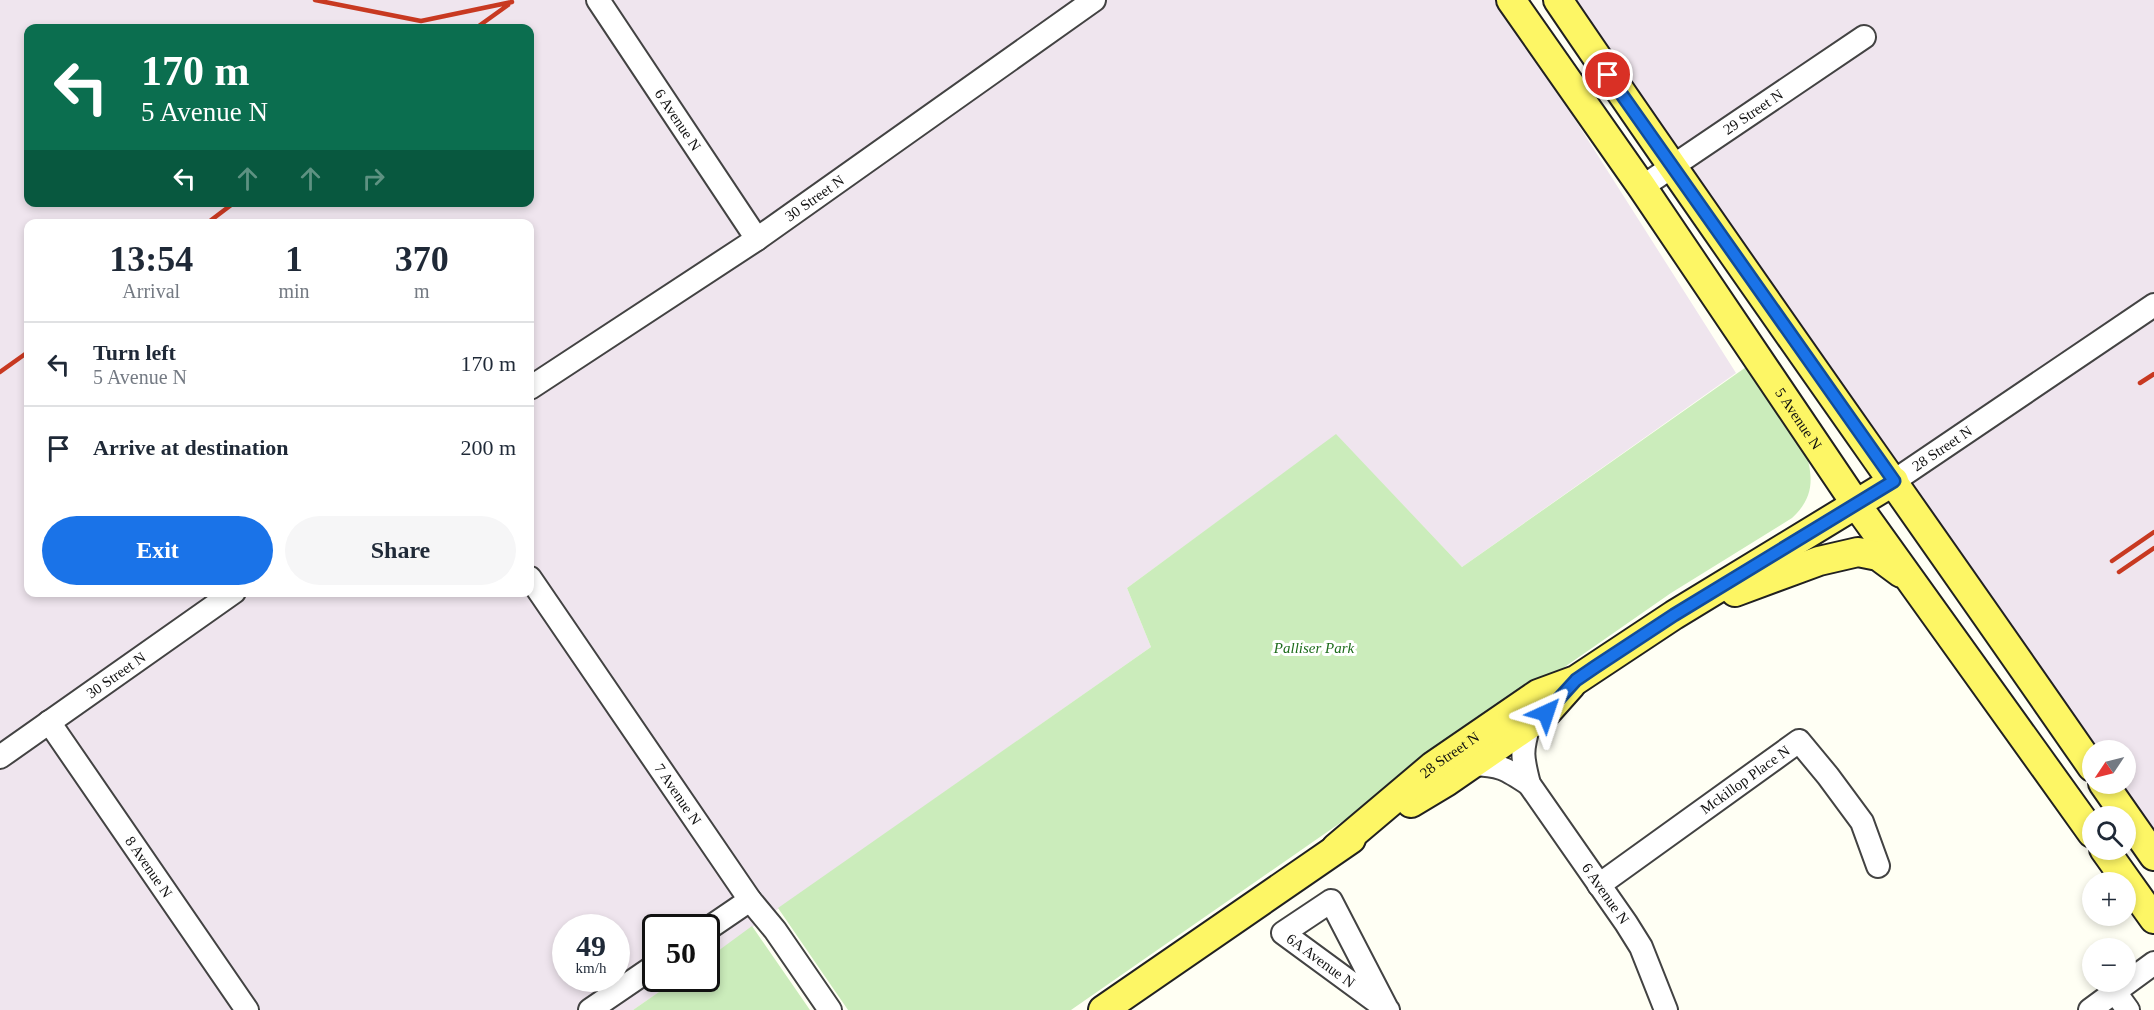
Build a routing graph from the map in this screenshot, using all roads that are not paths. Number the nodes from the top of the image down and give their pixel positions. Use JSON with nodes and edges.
{"nodes":[{"id":1,"x":598,"y":0,"type":"edge"},
{"id":2,"x":1094,"y":0,"type":"edge"},
{"id":3,"x":1511,"y":0,"type":"edge"},
{"id":4,"x":1557,"y":0,"type":"edge"},
{"id":5,"x":1864,"y":37,"type":"dead end"},
{"id":6,"x":1672,"y":168,"type":"junction"},
{"id":7,"x":1642,"y":188,"type":"junction"},
{"id":8,"x":757,"y":239,"type":"junction"},
{"id":9,"x":2154,"y":305,"type":"edge"},
{"id":10,"x":534,"y":385,"type":"edge"},
{"id":11,"x":1894,"y":481,"type":"junction"},
{"id":12,"x":1856,"y":504,"type":"junction"},
{"id":13,"x":534,"y":584,"type":"edge"},
{"id":14,"x":1915,"y":584,"type":"junction"},
{"id":15,"x":227,"y":597,"type":"edge"},
{"id":16,"x":1674,"y":615,"type":"junction"},
{"id":17,"x":1576,"y":680,"type":"junction"},
{"id":18,"x":50,"y":722,"type":"junction"},
{"id":19,"x":1529,"y":725,"type":"junction"},
{"id":20,"x":2082,"y":753,"type":"edge"},
{"id":21,"x":0,"y":757,"type":"edge"},
{"id":22,"x":1472,"y":764,"type":"junction"},
{"id":23,"x":1529,"y":784,"type":"junction"},
{"id":24,"x":2111,"y":794,"type":"edge"},
{"id":25,"x":2082,"y":819,"type":"edge"},
{"id":26,"x":1336,"y":848,"type":"junction"},
{"id":27,"x":2154,"y":856,"type":"edge"},
{"id":28,"x":2112,"y":860,"type":"edge"},
{"id":29,"x":1878,"y":866,"type":"dead end"},
{"id":30,"x":1599,"y":885,"type":"junction"},
{"id":31,"x":750,"y":900,"type":"junction"},
{"id":32,"x":2154,"y":919,"type":"edge"},
{"id":33,"x":720,"y":920,"type":"edge"},
{"id":34,"x":2154,"y":963,"type":"edge"},
{"id":35,"x":642,"y":975,"type":"edge"},
{"id":36,"x":2121,"y":1001,"type":"edge"},
{"id":37,"x":1388,"y":1009,"type":"edge"},
{"id":38,"x":247,"y":1010,"type":"edge"},
{"id":39,"x":590,"y":1010,"type":"edge"},
{"id":40,"x":830,"y":1010,"type":"edge"},
{"id":41,"x":1103,"y":1010,"type":"edge"},
{"id":42,"x":1666,"y":1010,"type":"edge"},
{"id":43,"x":2090,"y":1010,"type":"edge"}],
"edges":[{"from":1,"to":8,"type":"street","name":"6 Avenue N"},
{"from":2,"to":8,"type":"street","name":"30 Street N"},
{"from":3,"to":7,"type":"main road","name":"5 Avenue N"},
{"from":4,"to":6,"type":"main road"},
{"from":5,"to":6,"type":"street","name":"29 Street N"},
{"from":6,"to":7,"type":"street","name":"29 Street N"},
{"from":6,"to":11,"type":"main road"},
{"from":7,"to":12,"type":"main road","name":"5 Avenue N"},
{"from":8,"to":10,"type":"street","name":"30 Street N"},
{"from":9,"to":11,"type":"street","name":"28 Street N"},
{"from":11,"to":12,"type":"main road","name":"28 Street N"},
{"from":11,"to":20,"type":"main road"},
{"from":12,"to":14,"type":"main road","name":"5 Avenue N"},
{"from":12,"to":16,"type":"main road","name":"28 Street N"},
{"from":13,"to":31,"type":"street","name":"7 Avenue N"},
{"from":14,"to":16,"type":"main road"},
{"from":14,"to":25,"type":"main road","name":"5 Avenue N"},
{"from":15,"to":18,"type":"street","name":"30 Street N"},
{"from":16,"to":17,"type":"main road","name":"28 Street N"},
{"from":17,"to":19,"type":"main road","name":"28 Street N"},
{"from":17,"to":26,"type":"main road","name":"28 Street N"},
{"from":18,"to":21,"type":"street","name":"30 Street N"},
{"from":18,"to":38,"type":"street","name":"8 Avenue N"},
{"from":19,"to":22,"type":"main road","name":"28 Street N"},
{"from":19,"to":23,"type":"street","name":"6 Avenue N"},
{"from":22,"to":23,"type":"street","name":"6 Avenue N"},
{"from":22,"to":26,"type":"main road","name":"28 Street N"},
{"from":23,"to":30,"type":"street","name":"6 Avenue N"},
{"from":24,"to":27,"type":"main road"},
{"from":26,"to":41,"type":"main road","name":"28 Street N"},
{"from":28,"to":32,"type":"main road"},
{"from":29,"to":30,"type":"street","name":"Mckillop Place N"},
{"from":30,"to":42,"type":"street","name":"6 Avenue N"},
{"from":31,"to":33,"type":"street"},
{"from":31,"to":40,"type":"street","name":"7 Avenue N"},
{"from":34,"to":36,"type":"street"},
{"from":35,"to":39,"type":"street"},
{"from":36,"to":43,"type":"street"},
{"from":37,"to":37,"type":"street","name":"6A Avenue N"}]}
